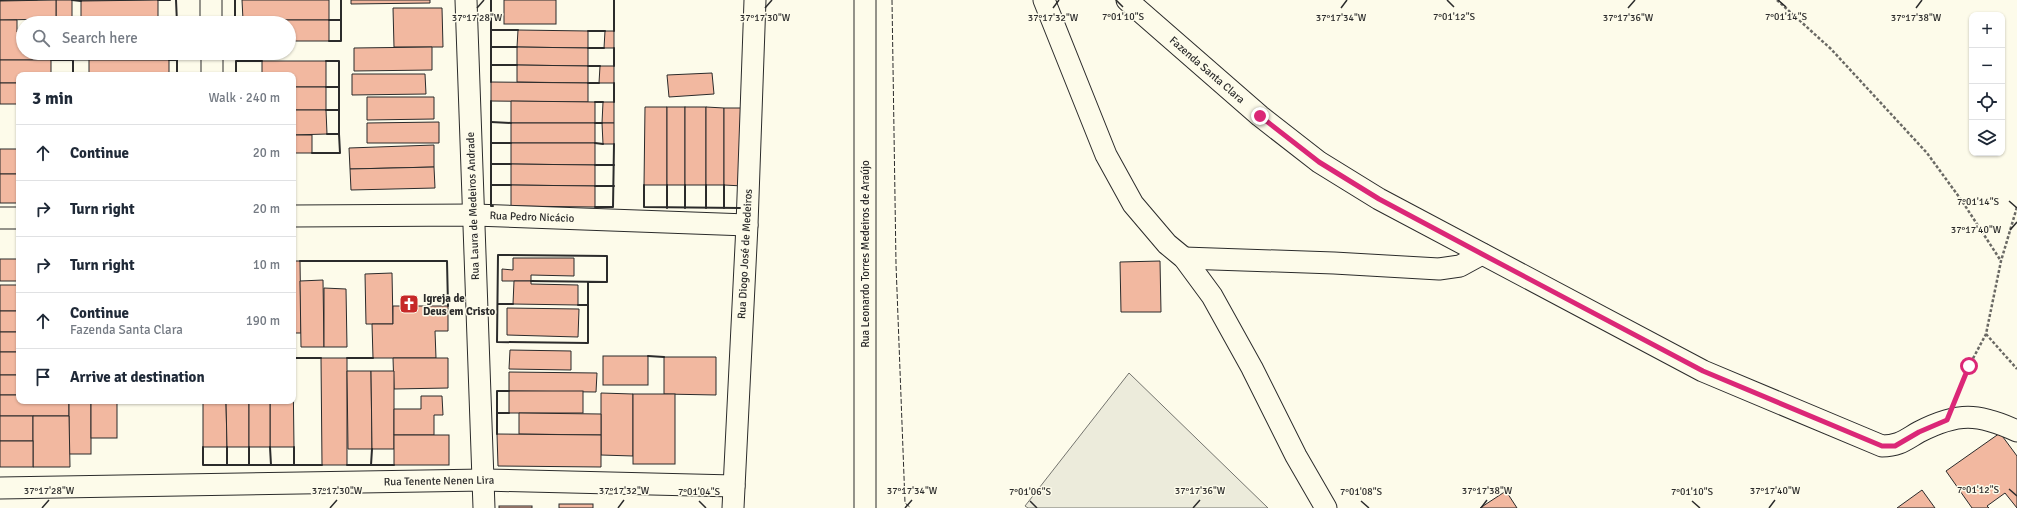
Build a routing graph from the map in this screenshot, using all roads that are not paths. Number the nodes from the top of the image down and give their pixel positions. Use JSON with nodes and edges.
{"nodes":[{"id":1,"x":211,"y":0,"type":"edge"},
{"id":2,"x":466,"y":0,"type":"edge"},
{"id":3,"x":755,"y":0,"type":"edge"},
{"id":4,"x":864,"y":0,"type":"edge"},
{"id":5,"x":1044,"y":0,"type":"edge"},
{"id":6,"x":1127,"y":0,"type":"edge"},
{"id":7,"x":211,"y":16,"type":"edge"},
{"id":8,"x":212,"y":60,"type":"edge"},
{"id":9,"x":212,"y":72,"type":"edge"},
{"id":10,"x":474,"y":215,"type":"junction"},
{"id":11,"x":296,"y":216,"type":"edge"},
{"id":12,"x":0,"y":218,"type":"edge"},
{"id":13,"x":16,"y":218,"type":"edge"},
{"id":14,"x":747,"y":225,"type":"junction"},
{"id":15,"x":1482,"y":254,"type":"junction"},
{"id":16,"x":1184,"y":258,"type":"junction"},
{"id":17,"x":2017,"y":430,"type":"edge"},
{"id":18,"x":484,"y":480,"type":"junction"},
{"id":19,"x":734,"y":486,"type":"junction"},
{"id":20,"x":0,"y":488,"type":"edge"},
{"id":21,"x":484,"y":508,"type":"edge"},
{"id":22,"x":733,"y":508,"type":"edge"},
{"id":23,"x":865,"y":508,"type":"edge"},
{"id":24,"x":1326,"y":508,"type":"edge"}],
"edges":[{"from":1,"to":7,"type":"street"},
{"from":2,"to":10,"type":"street","name":"Rua Laura de Medeiros Andrade"},
{"from":3,"to":14,"type":"street","name":"Rua Diogo José de Medeiros"},
{"from":4,"to":23,"type":"street","name":"Rua Leonardo Torres Medeiros de Araújo"},
{"from":5,"to":16,"type":"street"},
{"from":6,"to":15,"type":"street","name":"Fazenda Santa Clara"},
{"from":8,"to":9,"type":"street"},
{"from":10,"to":11,"type":"street","name":"Rua Pedro Nicácio"},
{"from":10,"to":14,"type":"street","name":"Rua Pedro Nicácio"},
{"from":10,"to":18,"type":"street","name":"Rua Laura de Medeiros Andrade"},
{"from":12,"to":13,"type":"street"},
{"from":14,"to":19,"type":"street","name":"Rua Diogo José de Medeiros"},
{"from":15,"to":16,"type":"street"},
{"from":15,"to":17,"type":"street","name":"Fazenda Santa Clara"},
{"from":16,"to":24,"type":"street"},
{"from":18,"to":19,"type":"street","name":"Rua Tenente Nenen Lira"},
{"from":18,"to":20,"type":"street","name":"Rua Tenente Nenen Lira"},
{"from":18,"to":21,"type":"street","name":"Rua Laura de Medeiros Andrade"},
{"from":19,"to":22,"type":"street","name":"Rua Diogo José de Medeiros"}]}
